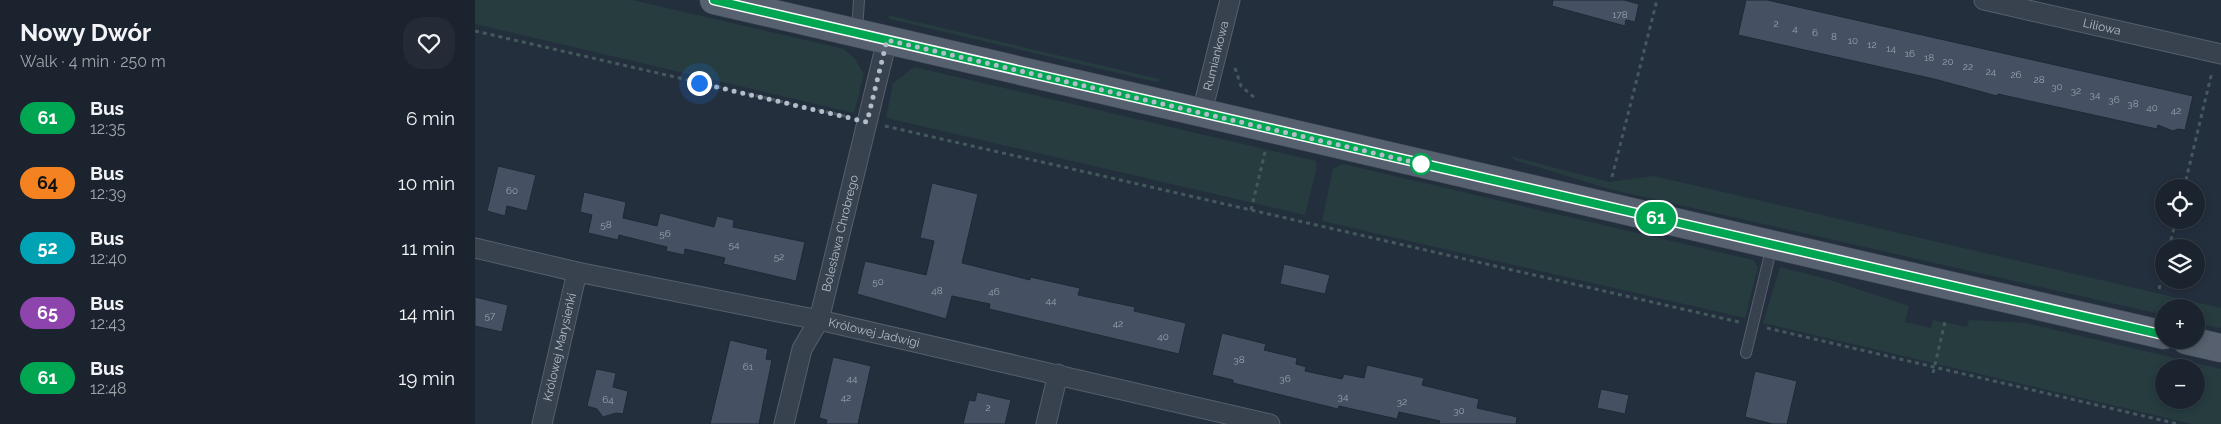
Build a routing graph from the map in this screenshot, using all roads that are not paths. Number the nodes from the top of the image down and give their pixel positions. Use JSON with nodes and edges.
{"nodes":[{"id":1,"x":715,"y":0,"type":"edge"},
{"id":2,"x":859,"y":0,"type":"edge"},
{"id":3,"x":1230,"y":0,"type":"edge"},
{"id":4,"x":1992,"y":1,"type":"edge"},
{"id":5,"x":857,"y":33,"type":"junction"},
{"id":6,"x":887,"y":40,"type":"junction"},
{"id":7,"x":2221,"y":54,"type":"edge"},
{"id":8,"x":1202,"y":112,"type":"junction"},
{"id":9,"x":1772,"y":245,"type":"junction"},
{"id":10,"x":475,"y":248,"type":"edge"},
{"id":11,"x":577,"y":272,"type":"junction"},
{"id":12,"x":819,"y":320,"type":"junction"},
{"id":13,"x":2155,"y":333,"type":"edge"},
{"id":14,"x":2205,"y":344,"type":"edge"},
{"id":15,"x":2221,"y":348,"type":"edge"},
{"id":16,"x":1746,"y":353,"type":"dead end"},
{"id":17,"x":1058,"y":374,"type":"junction"},
{"id":18,"x":542,"y":424,"type":"edge"},
{"id":19,"x":784,"y":424,"type":"edge"},
{"id":20,"x":1046,"y":424,"type":"edge"},
{"id":21,"x":1270,"y":424,"type":"edge"}],
"edges":[{"from":1,"to":5,"type":"main road"},
{"from":2,"to":5,"type":"lane"},
{"from":3,"to":8,"type":"street","name":"Rumiankowa"},
{"from":4,"to":7,"type":"street","name":"Liliowa"},
{"from":5,"to":6,"type":"main road"},
{"from":6,"to":8,"type":"main road"},
{"from":6,"to":12,"type":"street","name":"Bolesława Chrobrego"},
{"from":8,"to":9,"type":"main road"},
{"from":9,"to":13,"type":"main road"},
{"from":9,"to":16,"type":"lane"},
{"from":10,"to":11,"type":"street","name":"Królowej Jadwigi"},
{"from":11,"to":12,"type":"street","name":"Królowej Jadwigi"},
{"from":11,"to":18,"type":"street","name":"Królowej Marysieńki"},
{"from":12,"to":17,"type":"street","name":"Królowej Jadwigi"},
{"from":12,"to":19,"type":"street","name":"Bolesława Chrobrego"},
{"from":14,"to":15,"type":"main road"},
{"from":17,"to":20,"type":"street"},
{"from":17,"to":21,"type":"street","name":"Królowej Jadwigi"}]}
